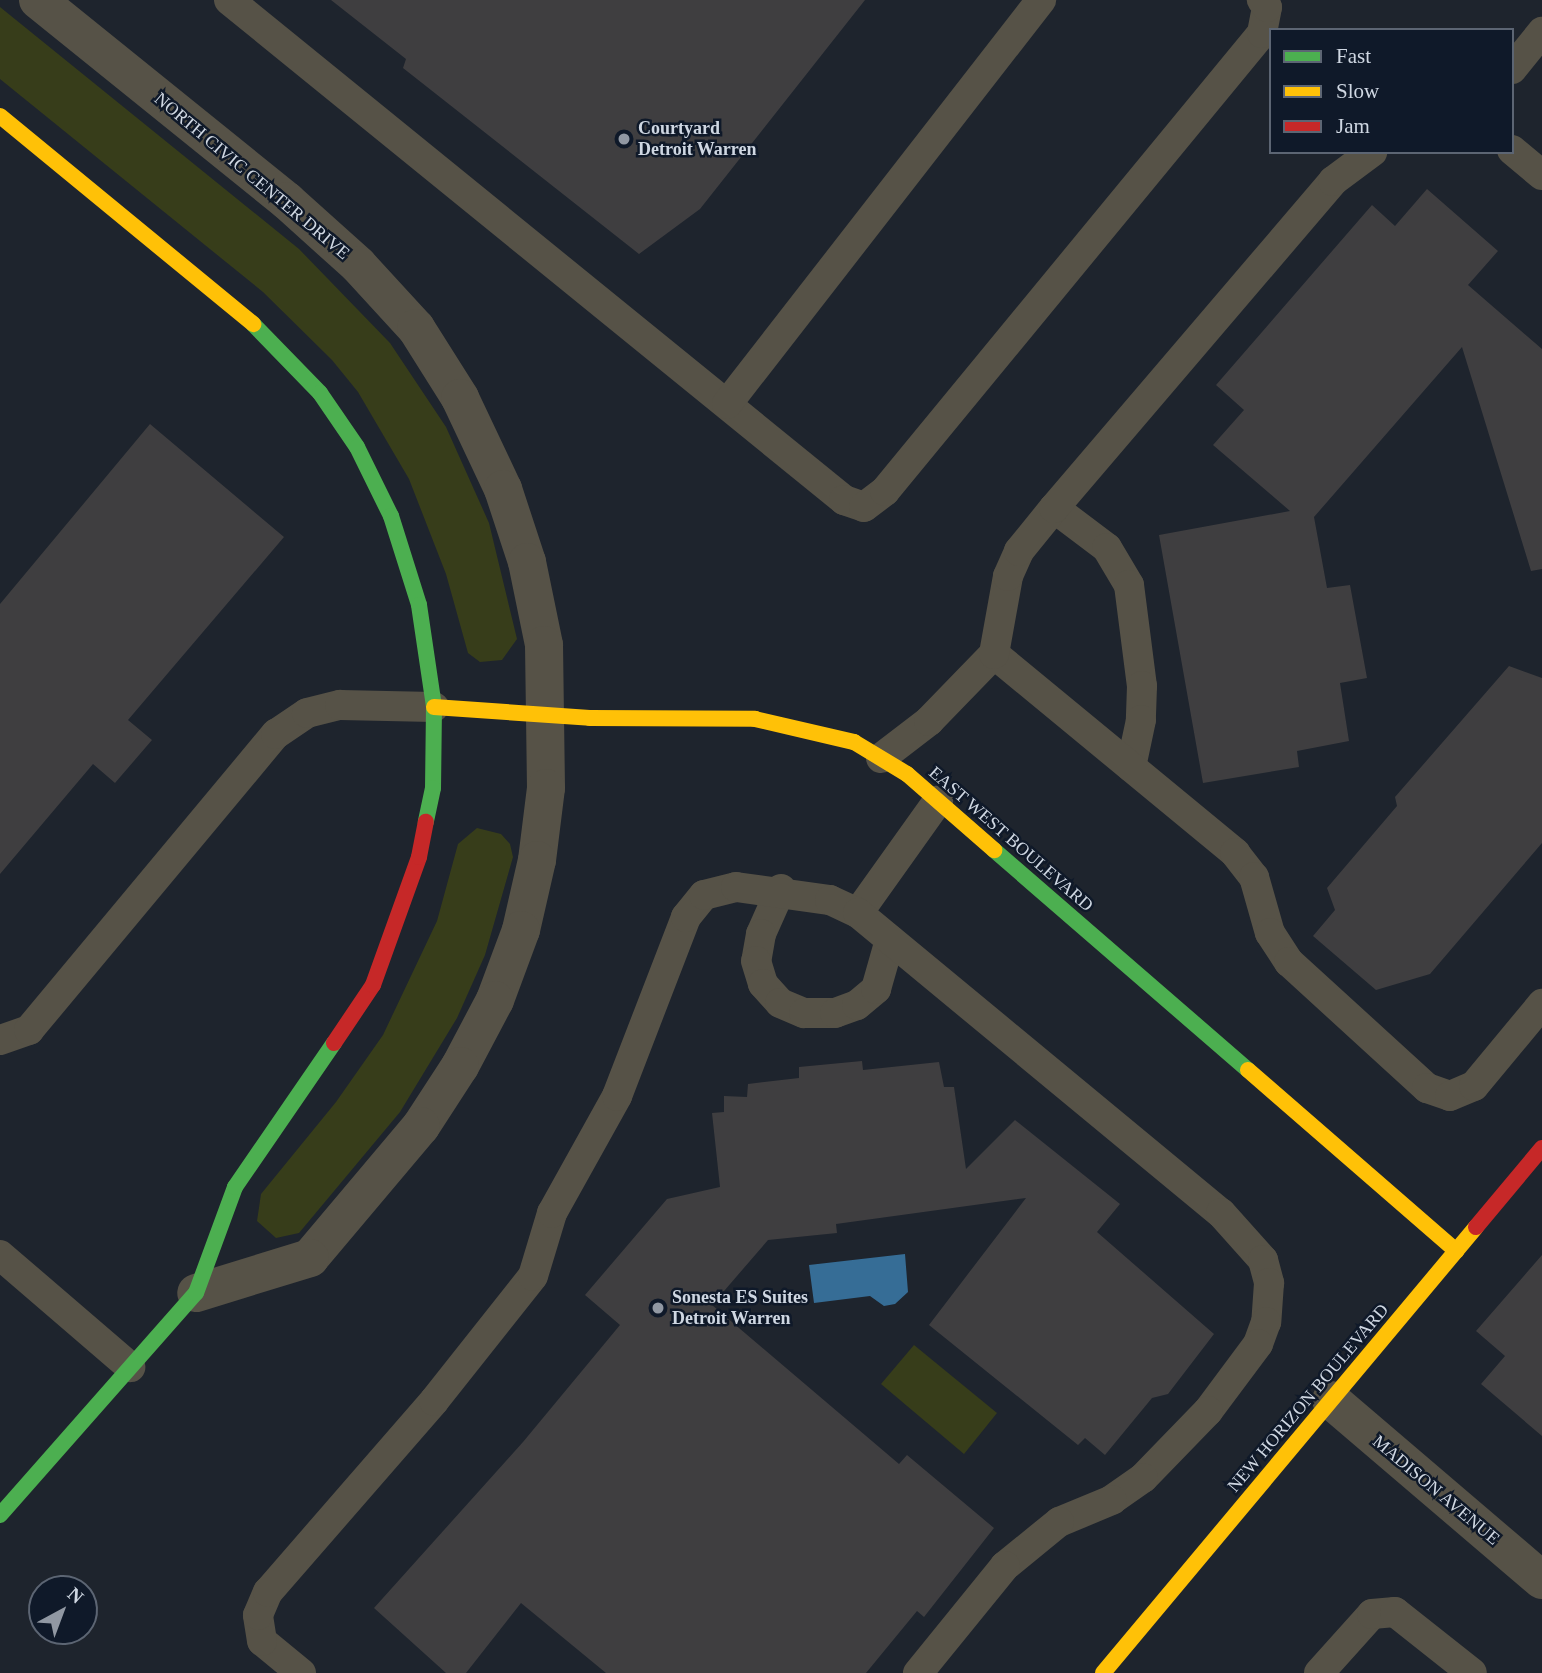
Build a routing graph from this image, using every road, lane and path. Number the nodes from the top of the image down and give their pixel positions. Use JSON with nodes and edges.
{"nodes":[{"id":1,"x":38,"y":0,"type":"edge"},
{"id":2,"x":229,"y":0,"type":"edge"},
{"id":3,"x":1041,"y":0,"type":"edge"},
{"id":4,"x":1262,"y":0,"type":"edge"},
{"id":5,"x":1542,"y":32,"type":"edge"},
{"id":6,"x":1514,"y":67,"type":"edge"},
{"id":7,"x":0,"y":117,"type":"edge"},
{"id":8,"x":1514,"y":152,"type":"edge"},
{"id":9,"x":1369,"y":154,"type":"edge"},
{"id":10,"x":1542,"y":175,"type":"edge"},
{"id":11,"x":727,"y":404,"type":"junction"},
{"id":12,"x":1054,"y":508,"type":"junction"},
{"id":13,"x":994,"y":654,"type":"junction"},
{"id":14,"x":434,"y":707,"type":"junction"},
{"id":15,"x":548,"y":714,"type":"junction"},
{"id":16,"x":881,"y":758,"type":"junction"},
{"id":17,"x":1131,"y":767,"type":"junction"},
{"id":18,"x":938,"y":801,"type":"junction"},
{"id":19,"x":781,"y":889,"type":"junction"},
{"id":20,"x":859,"y":914,"type":"junction"},
{"id":21,"x":890,"y":940,"type":"junction"},
{"id":22,"x":1542,"y":1004,"type":"edge"},
{"id":23,"x":0,"y":1040,"type":"edge"},
{"id":24,"x":1542,"y":1147,"type":"edge"},
{"id":25,"x":1456,"y":1251,"type":"junction"},
{"id":26,"x":0,"y":1255,"type":"edge"},
{"id":27,"x":196,"y":1293,"type":"junction"},
{"id":28,"x":130,"y":1367,"type":"junction"},
{"id":29,"x":1331,"y":1400,"type":"junction"},
{"id":30,"x":0,"y":1515,"type":"edge"},
{"id":31,"x":1542,"y":1580,"type":"edge"},
{"id":32,"x":301,"y":1673,"type":"edge"},
{"id":33,"x":918,"y":1673,"type":"edge"},
{"id":34,"x":1103,"y":1673,"type":"edge"},
{"id":35,"x":1320,"y":1673,"type":"edge"},
{"id":36,"x":1472,"y":1673,"type":"edge"}],
"edges":[{"from":1,"to":15,"type":"street","name":"NORTH CIVIC CENTER DRIVE"},
{"from":2,"to":11,"type":"lane"},
{"from":3,"to":11,"type":"lane"},
{"from":4,"to":11,"type":"lane"},
{"from":5,"to":6,"type":"lane"},
{"from":7,"to":14,"type":"street"},
{"from":8,"to":10,"type":"lane"},
{"from":9,"to":12,"type":"lane"},
{"from":12,"to":13,"type":"lane"},
{"from":12,"to":17,"type":"lane"},
{"from":13,"to":16,"type":"lane"},
{"from":13,"to":17,"type":"lane"},
{"from":14,"to":15,"type":"street","name":"EAST WEST BOULEVARD"},
{"from":14,"to":23,"type":"lane"},
{"from":14,"to":27,"type":"street"},
{"from":15,"to":16,"type":"street","name":"EAST WEST BOULEVARD"},
{"from":15,"to":27,"type":"street","name":"NORTH CIVIC CENTER DRIVE"},
{"from":16,"to":18,"type":"street","name":"EAST WEST BOULEVARD"},
{"from":17,"to":22,"type":"lane"},
{"from":18,"to":20,"type":"lane"},
{"from":18,"to":25,"type":"street","name":"EAST WEST BOULEVARD"},
{"from":19,"to":20,"type":"lane"},
{"from":19,"to":21,"type":"lane"},
{"from":19,"to":32,"type":"lane"},
{"from":20,"to":21,"type":"lane"},
{"from":21,"to":33,"type":"lane"},
{"from":24,"to":25,"type":"street","name":"NEW HORIZON BOULEVARD"},
{"from":25,"to":29,"type":"street","name":"NEW HORIZON BOULEVARD"},
{"from":26,"to":28,"type":"lane"},
{"from":27,"to":28,"type":"street"},
{"from":28,"to":30,"type":"street"},
{"from":29,"to":31,"type":"street","name":"MADISON AVENUE"},
{"from":29,"to":34,"type":"street","name":"NEW HORIZON BOULEVARD"},
{"from":35,"to":36,"type":"lane"}]}
